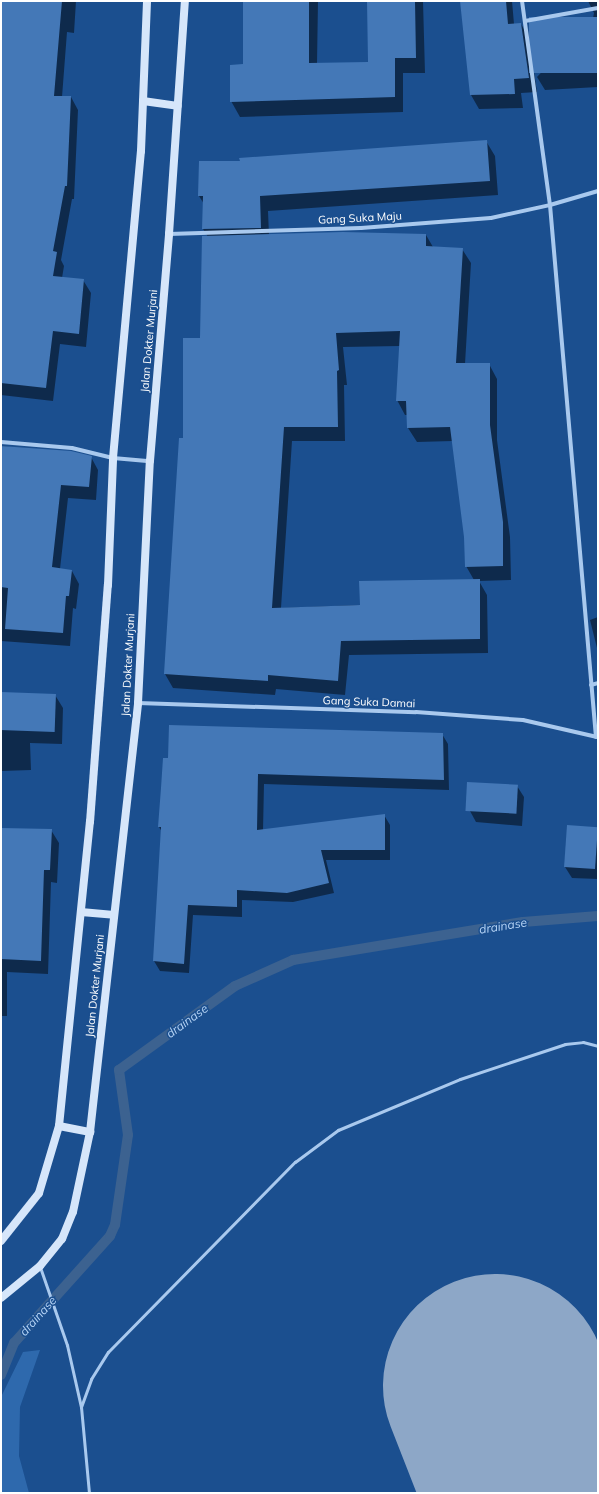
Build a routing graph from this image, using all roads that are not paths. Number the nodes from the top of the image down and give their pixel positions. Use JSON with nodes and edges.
{"nodes":[{"id":1,"x":147,"y":1,"type":"edge"},
{"id":2,"x":185,"y":1,"type":"edge"},
{"id":3,"x":522,"y":1,"type":"edge"},
{"id":4,"x":598,"y":8,"type":"edge"},
{"id":5,"x":524,"y":21,"type":"junction"},
{"id":6,"x":143,"y":101,"type":"junction"},
{"id":7,"x":178,"y":106,"type":"junction"},
{"id":8,"x":598,"y":192,"type":"edge"},
{"id":9,"x":550,"y":205,"type":"junction"},
{"id":10,"x":170,"y":234,"type":"junction"},
{"id":11,"x":1,"y":442,"type":"edge"},
{"id":12,"x":113,"y":458,"type":"junction"},
{"id":13,"x":150,"y":461,"type":"junction"},
{"id":14,"x":598,"y":683,"type":"edge"},
{"id":15,"x":590,"y":685,"type":"junction"},
{"id":16,"x":138,"y":703,"type":"junction"},
{"id":17,"x":597,"y":737,"type":"edge"},
{"id":18,"x":81,"y":912,"type":"junction"},
{"id":19,"x":114,"y":915,"type":"junction"},
{"id":20,"x":598,"y":1046,"type":"edge"},
{"id":21,"x":58,"y":1126,"type":"junction"},
{"id":22,"x":90,"y":1132,"type":"junction"},
{"id":23,"x":1,"y":1241,"type":"edge"},
{"id":24,"x":40,"y":1266,"type":"junction"},
{"id":25,"x":1,"y":1298,"type":"edge"},
{"id":26,"x":81,"y":1407,"type":"junction"},
{"id":27,"x":89,"y":1493,"type":"edge"}],
"edges":[{"from":1,"to":6,"type":"main road","name":"Jalan Dokter Murjani"},
{"from":2,"to":7,"type":"main road","name":"Jalan Dokter Murjani"},
{"from":3,"to":5,"type":"street"},
{"from":4,"to":5,"type":"street"},
{"from":5,"to":9,"type":"street"},
{"from":6,"to":7,"type":"main road"},
{"from":6,"to":12,"type":"main road","name":"Jalan Dokter Murjani"},
{"from":7,"to":10,"type":"main road","name":"Jalan Dokter Murjani"},
{"from":8,"to":9,"type":"street","name":"Gang Suka Maju"},
{"from":9,"to":10,"type":"street","name":"Gang Suka Maju"},
{"from":9,"to":15,"type":"street"},
{"from":10,"to":13,"type":"main road","name":"Jalan Dokter Murjani"},
{"from":11,"to":12,"type":"street"},
{"from":12,"to":13,"type":"street"},
{"from":12,"to":18,"type":"main road","name":"Jalan Dokter Murjani"},
{"from":13,"to":16,"type":"main road","name":"Jalan Dokter Murjani"},
{"from":14,"to":15,"type":"street"},
{"from":15,"to":17,"type":"street"},
{"from":16,"to":17,"type":"street","name":"Gang Suka Damai"},
{"from":16,"to":19,"type":"main road","name":"Jalan Dokter Murjani"},
{"from":18,"to":19,"type":"main road"},
{"from":18,"to":21,"type":"main road","name":"Jalan Dokter Murjani"},
{"from":19,"to":22,"type":"main road","name":"Jalan Dokter Murjani"},
{"from":20,"to":26,"type":"lane"},
{"from":21,"to":22,"type":"main road"},
{"from":21,"to":23,"type":"main road","name":"Jalan Dokter Murjani"},
{"from":22,"to":24,"type":"main road","name":"Jalan Dokter Murjani"},
{"from":24,"to":25,"type":"main road","name":"Jalan Dokter Murjani"},
{"from":24,"to":26,"type":"lane"},
{"from":26,"to":27,"type":"lane"}]}
